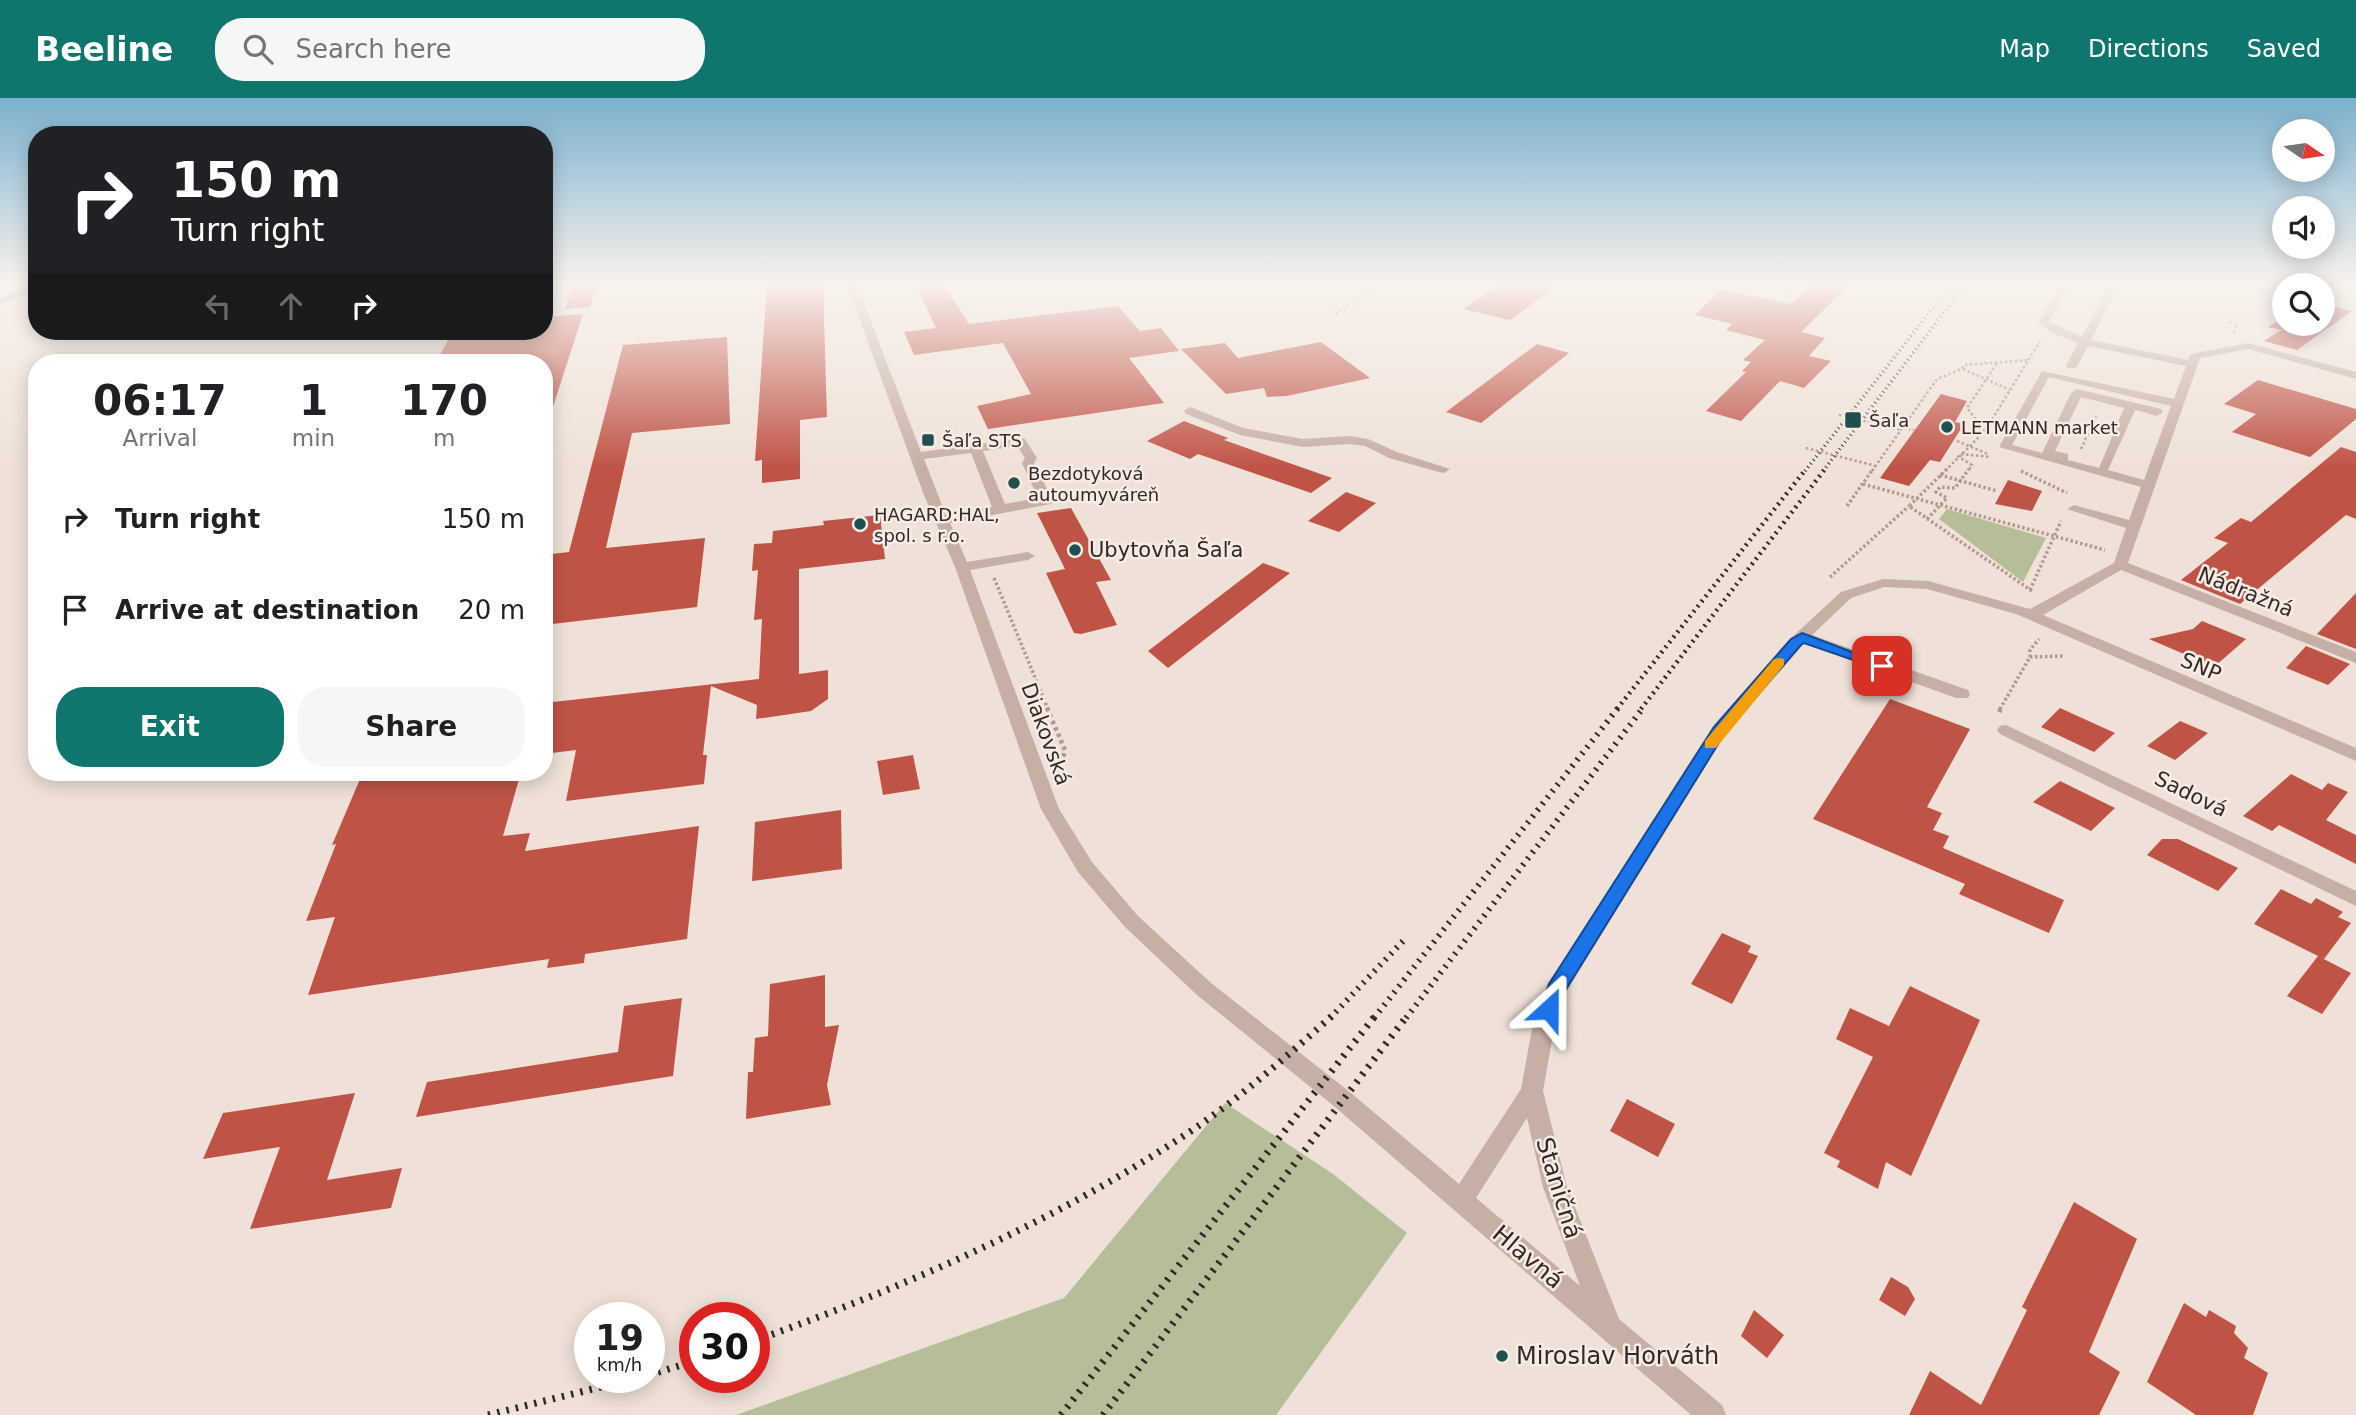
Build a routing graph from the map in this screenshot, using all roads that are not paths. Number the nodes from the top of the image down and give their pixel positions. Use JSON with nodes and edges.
{"nodes":[{"id":1,"x":875,"y":346,"type":"edge"},
{"id":2,"x":2082,"y":346,"type":"edge"},
{"id":3,"x":2110,"y":346,"type":"edge"},
{"id":4,"x":2246,"y":346,"type":"edge"},
{"id":5,"x":2250,"y":346,"type":"edge"},
{"id":6,"x":2192,"y":364,"type":"junction"},
{"id":7,"x":2072,"y":366,"type":"dead end"},
{"id":8,"x":2356,"y":376,"type":"edge"},
{"id":9,"x":2131,"y":405,"type":"junction"},
{"id":10,"x":2176,"y":410,"type":"junction"},
{"id":11,"x":1190,"y":411,"type":"dead end"},
{"id":12,"x":975,"y":448,"type":"junction"},
{"id":13,"x":916,"y":456,"type":"junction"},
{"id":14,"x":2105,"y":467,"type":"junction"},
{"id":15,"x":1444,"y":470,"type":"dead end"},
{"id":16,"x":2150,"y":482,"type":"junction"},
{"id":17,"x":2070,"y":507,"type":"road end"},
{"id":18,"x":1000,"y":509,"type":"junction"},
{"id":19,"x":941,"y":520,"type":"junction"},
{"id":20,"x":2135,"y":526,"type":"junction"},
{"id":21,"x":1028,"y":556,"type":"dead end"},
{"id":22,"x":2120,"y":565,"type":"junction"},
{"id":23,"x":962,"y":567,"type":"junction"},
{"id":24,"x":1872,"y":586,"type":"joint"},
{"id":25,"x":2031,"y":615,"type":"junction"},
{"id":26,"x":1802,"y":637,"type":"junction"},
{"id":27,"x":2356,"y":658,"type":"edge"},
{"id":28,"x":1962,"y":694,"type":"dead end"},
{"id":29,"x":2006,"y":730,"type":"road end"},
{"id":30,"x":2356,"y":755,"type":"edge"},
{"id":31,"x":2356,"y":898,"type":"edge"},
{"id":32,"x":1532,"y":1091,"type":"junction"},
{"id":33,"x":1343,"y":1100,"type":"joint"},
{"id":34,"x":1461,"y":1201,"type":"junction"},
{"id":35,"x":1608,"y":1323,"type":"junction"},
{"id":36,"x":1713,"y":1415,"type":"edge"}],
"edges":[{"from":1,"to":13,"type":"street","name":"Diakovská"},
{"from":2,"to":7,"type":"street"},
{"from":3,"to":6,"type":"street"},
{"from":4,"to":6,"type":"street"},
{"from":5,"to":8,"type":"street"},
{"from":6,"to":10,"type":"street"},
{"from":9,"to":10,"type":"street"},
{"from":9,"to":14,"type":"street"},
{"from":9,"to":14,"type":"street"},
{"from":10,"to":16,"type":"street"},
{"from":10,"to":16,"type":"street"},
{"from":11,"to":15,"type":"street"},
{"from":12,"to":13,"type":"street"},
{"from":12,"to":18,"type":"street"},
{"from":12,"to":18,"type":"street"},
{"from":13,"to":19,"type":"street","name":"Diakovská"},
{"from":14,"to":16,"type":"street"},
{"from":16,"to":20,"type":"street"},
{"from":17,"to":20,"type":"street"},
{"from":18,"to":19,"type":"street"},
{"from":19,"to":23,"type":"street","name":"Diakovská"},
{"from":20,"to":22,"type":"street"},
{"from":21,"to":23,"type":"street"},
{"from":22,"to":25,"type":"street"},
{"from":22,"to":27,"type":"street","name":"Nádražná"},
{"from":23,"to":33,"type":"street","name":"Diakovská"},
{"from":24,"to":25,"type":"street","name":"SNP"},
{"from":24,"to":26,"type":"street","name":"Staničná"},
{"from":25,"to":30,"type":"street","name":"SNP"},
{"from":26,"to":28,"type":"street"},
{"from":26,"to":32,"type":"street","name":"Staničná"},
{"from":29,"to":31,"type":"street","name":"Sadová"},
{"from":32,"to":34,"type":"street","name":"Staničná"},
{"from":32,"to":35,"type":"street","name":"Staničná"},
{"from":33,"to":34,"type":"street","name":"Hlavná"},
{"from":34,"to":35,"type":"street","name":"Hlavná"},
{"from":35,"to":36,"type":"street","name":"Hlavná"}]}
